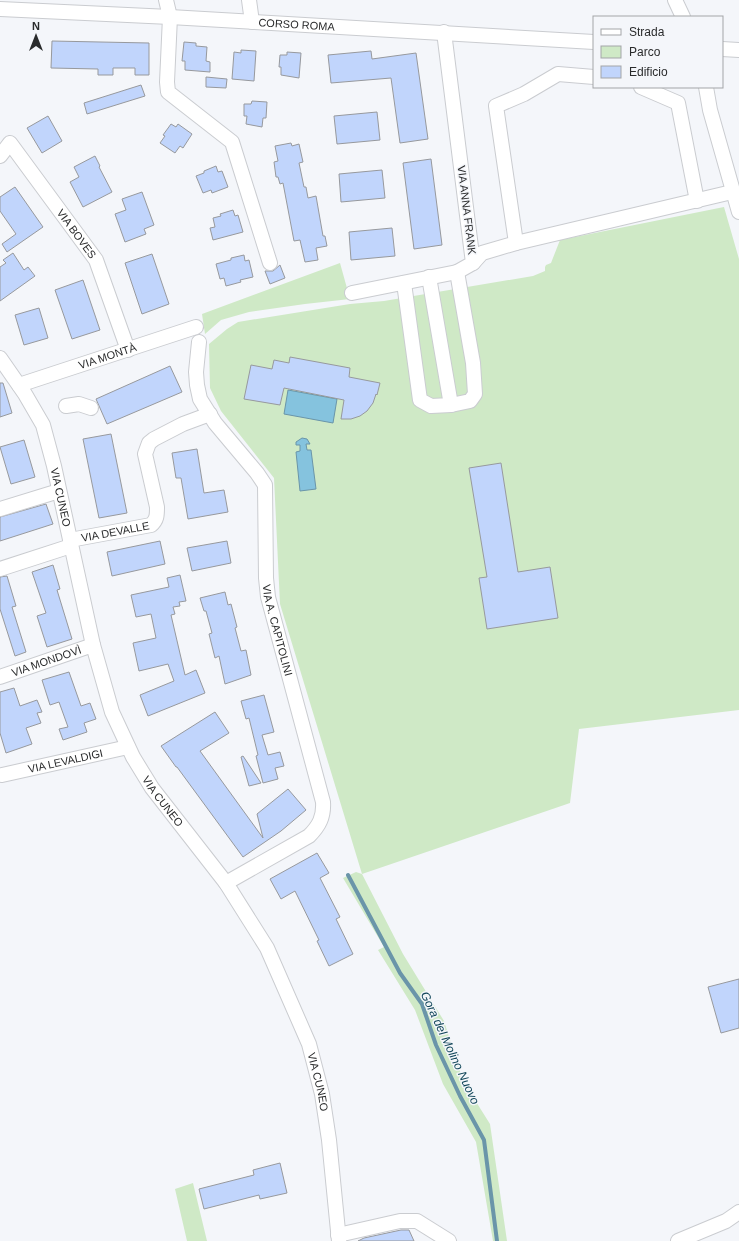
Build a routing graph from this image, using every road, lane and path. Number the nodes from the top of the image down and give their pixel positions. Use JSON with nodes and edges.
{"nodes":[{"id":1,"x":166,"y":0,"type":"edge"},
{"id":2,"x":249,"y":0,"type":"edge"},
{"id":3,"x":671,"y":0,"type":"edge"},
{"id":4,"x":675,"y":0,"type":"edge"},
{"id":5,"x":0,"y":9,"type":"edge"},
{"id":6,"x":671,"y":16,"type":"edge"},
{"id":7,"x":683,"y":16,"type":"edge"},
{"id":8,"x":170,"y":17,"type":"junction"},
{"id":9,"x":252,"y":22,"type":"junction"},
{"id":10,"x":444,"y":32,"type":"junction"},
{"id":11,"x":593,"y":42,"type":"edge"},
{"id":12,"x":723,"y":49,"type":"edge"},
{"id":13,"x":739,"y":50,"type":"edge"},
{"id":14,"x":593,"y":77,"type":"edge"},
{"id":15,"x":643,"y":88,"type":"edge"},
{"id":16,"x":706,"y":88,"type":"edge"},
{"id":17,"x":0,"y":156,"type":"edge"},
{"id":18,"x":732,"y":192,"type":"junction"},
{"id":19,"x":697,"y":201,"type":"junction"},
{"id":20,"x":739,"y":212,"type":"edge"},
{"id":21,"x":516,"y":243,"type":"junction"},
{"id":22,"x":270,"y":263,"type":"dead end"},
{"id":23,"x":473,"y":263,"type":"junction"},
{"id":24,"x":457,"y":272,"type":"junction"},
{"id":25,"x":429,"y":277,"type":"junction"},
{"id":26,"x":404,"y":283,"type":"junction"},
{"id":27,"x":352,"y":293,"type":"dead end"},
{"id":28,"x":196,"y":327,"type":"dead end"},
{"id":29,"x":199,"y":342,"type":"dead end"},
{"id":30,"x":128,"y":350,"type":"junction"},
{"id":31,"x":0,"y":358,"type":"edge"},
{"id":32,"x":10,"y":380,"type":"edge"},
{"id":33,"x":451,"y":405,"type":"junction"},
{"id":34,"x":66,"y":406,"type":"dead end"},
{"id":35,"x":91,"y":408,"type":"dead end"},
{"id":36,"x":210,"y":414,"type":"junction"},
{"id":37,"x":59,"y":491,"type":"junction"},
{"id":38,"x":0,"y":509,"type":"edge"},
{"id":39,"x":70,"y":543,"type":"junction"},
{"id":40,"x":0,"y":569,"type":"edge"},
{"id":41,"x":93,"y":644,"type":"junction"},
{"id":42,"x":0,"y":676,"type":"edge"},
{"id":43,"x":128,"y":747,"type":"junction"},
{"id":44,"x":2,"y":775,"type":"dead end"},
{"id":45,"x":226,"y":883,"type":"junction"},
{"id":46,"x":739,"y":1212,"type":"edge"},
{"id":47,"x":338,"y":1238,"type":"edge"},
{"id":48,"x":449,"y":1241,"type":"edge"},
{"id":49,"x":678,"y":1241,"type":"edge"}],
"edges":[{"from":1,"to":8,"type":"street"},
{"from":2,"to":9,"type":"street"},
{"from":3,"to":6,"type":"street"},
{"from":4,"to":7,"type":"street"},
{"from":5,"to":8,"type":"street","name":"CORSO ROMA"},
{"from":8,"to":9,"type":"street","name":"CORSO ROMA"},
{"from":8,"to":22,"type":"street"},
{"from":9,"to":10,"type":"street","name":"CORSO ROMA"},
{"from":10,"to":11,"type":"street","name":"CORSO ROMA"},
{"from":10,"to":23,"type":"street","name":"VIA ANNA FRANK"},
{"from":12,"to":13,"type":"street"},
{"from":14,"to":21,"type":"street"},
{"from":15,"to":19,"type":"street"},
{"from":16,"to":18,"type":"street"},
{"from":17,"to":30,"type":"street","name":"VIA BOVES"},
{"from":18,"to":19,"type":"street"},
{"from":18,"to":20,"type":"street"},
{"from":19,"to":21,"type":"street"},
{"from":21,"to":23,"type":"street"},
{"from":23,"to":24,"type":"street","name":"VIA ANNA FRANK"},
{"from":24,"to":25,"type":"street","name":"VIA ANNA FRANK"},
{"from":24,"to":33,"type":"street"},
{"from":25,"to":26,"type":"street","name":"VIA ANNA FRANK"},
{"from":25,"to":33,"type":"street"},
{"from":26,"to":27,"type":"street","name":"VIA ANNA FRANK"},
{"from":26,"to":33,"type":"street"},
{"from":28,"to":30,"type":"street","name":"VIA MONTÀ"},
{"from":29,"to":36,"type":"street","name":"VIA A. CAPITOLINI"},
{"from":30,"to":32,"type":"street","name":"VIA MONTÀ"},
{"from":31,"to":32,"type":"street","name":"VIA CUNEO"},
{"from":32,"to":37,"type":"street","name":"VIA CUNEO"},
{"from":34,"to":35,"type":"street"},
{"from":36,"to":39,"type":"street","name":"VIA DEVALLE"},
{"from":36,"to":45,"type":"street","name":"VIA A. CAPITOLINI"},
{"from":37,"to":38,"type":"street"},
{"from":37,"to":39,"type":"street","name":"VIA CUNEO"},
{"from":39,"to":40,"type":"street"},
{"from":39,"to":41,"type":"street","name":"VIA CUNEO"},
{"from":41,"to":42,"type":"street","name":"VIA MONDOVÌ"},
{"from":41,"to":43,"type":"street","name":"VIA CUNEO"},
{"from":43,"to":44,"type":"street","name":"VIA LEVALDIGI"},
{"from":43,"to":45,"type":"street","name":"VIA CUNEO"},
{"from":45,"to":47,"type":"street","name":"VIA CUNEO"},
{"from":46,"to":49,"type":"street"},
{"from":47,"to":48,"type":"street"}]}
